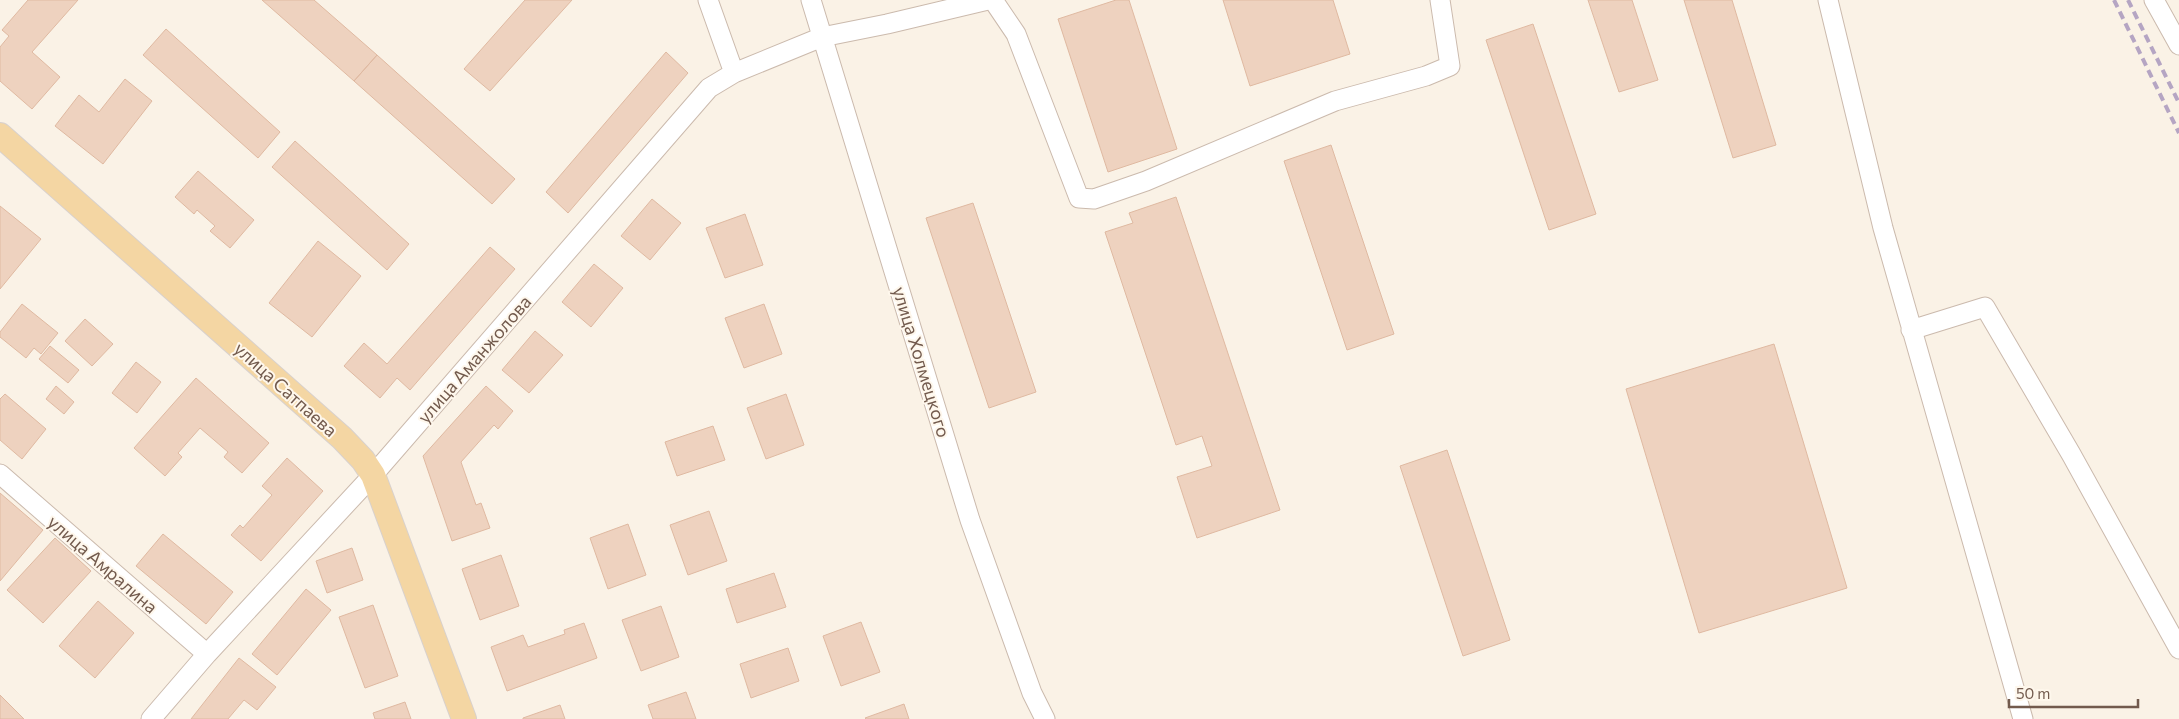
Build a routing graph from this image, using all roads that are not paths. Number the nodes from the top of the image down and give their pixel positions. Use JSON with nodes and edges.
{"nodes":[{"id":1,"x":708,"y":0,"type":"edge"},
{"id":2,"x":811,"y":0,"type":"edge"},
{"id":3,"x":988,"y":0,"type":"edge"},
{"id":4,"x":993,"y":0,"type":"edge"},
{"id":5,"x":1440,"y":0,"type":"edge"},
{"id":6,"x":1828,"y":0,"type":"edge"},
{"id":7,"x":2154,"y":0,"type":"edge"},
{"id":8,"x":822,"y":37,"type":"junction"},
{"id":9,"x":2179,"y":45,"type":"edge"},
{"id":10,"x":734,"y":73,"type":"junction"},
{"id":11,"x":0,"y":135,"type":"edge"},
{"id":12,"x":1912,"y":330,"type":"junction"},
{"id":13,"x":0,"y":474,"type":"edge"},
{"id":14,"x":373,"y":475,"type":"junction"},
{"id":15,"x":2179,"y":649,"type":"edge"},
{"id":16,"x":207,"y":654,"type":"junction"},
{"id":17,"x":151,"y":719,"type":"edge"},
{"id":18,"x":464,"y":719,"type":"edge"},
{"id":19,"x":1045,"y":719,"type":"edge"},
{"id":20,"x":2023,"y":719,"type":"edge"}],
"edges":[{"from":1,"to":10,"type":"street"},
{"from":2,"to":8,"type":"street","name":"улица Холмецкого"},
{"from":3,"to":8,"type":"street","name":"улица Аманжолова"},
{"from":4,"to":5,"type":"street"},
{"from":6,"to":12,"type":"street"},
{"from":7,"to":9,"type":"street"},
{"from":8,"to":10,"type":"street","name":"улица Аманжолова"},
{"from":8,"to":19,"type":"street","name":"улица Холмецкого"},
{"from":10,"to":14,"type":"street","name":"улица Аманжолова"},
{"from":11,"to":14,"type":"main road","name":"улица Сатпаева"},
{"from":12,"to":15,"type":"street"},
{"from":12,"to":20,"type":"street"},
{"from":13,"to":16,"type":"street","name":"улица Амралина"},
{"from":14,"to":16,"type":"street","name":"улица Аманжолова"},
{"from":14,"to":18,"type":"main road","name":"улица Сатпаева"},
{"from":16,"to":17,"type":"street","name":"улица Аманжолова"}]}
